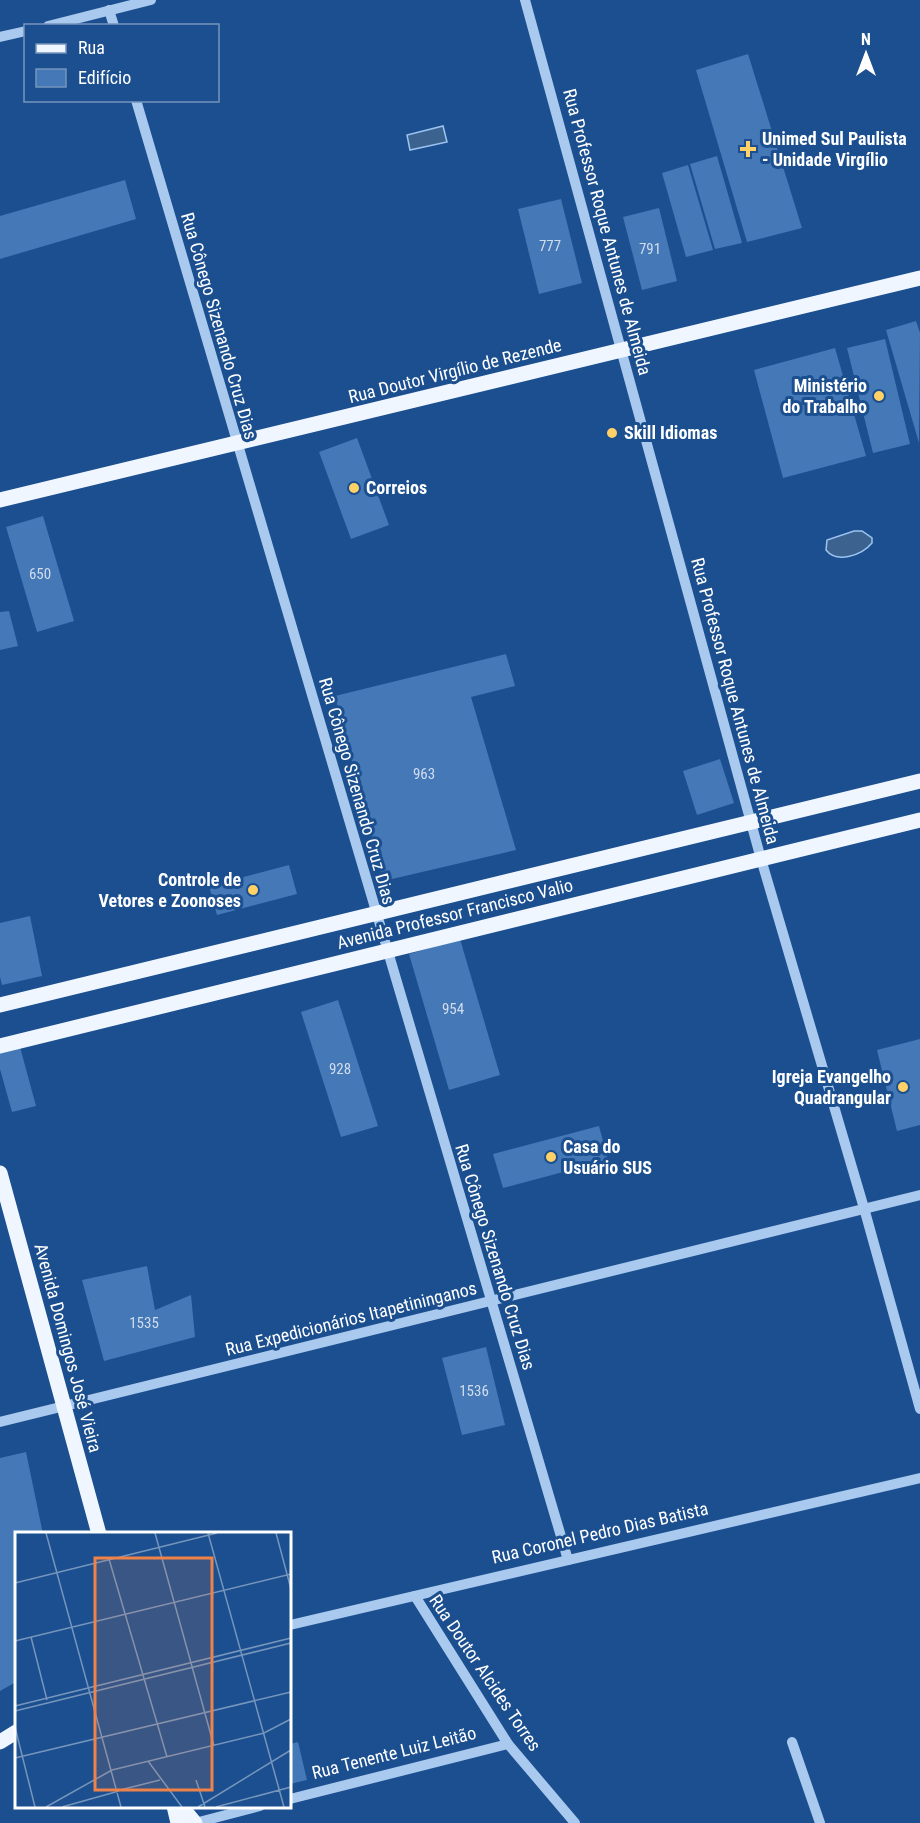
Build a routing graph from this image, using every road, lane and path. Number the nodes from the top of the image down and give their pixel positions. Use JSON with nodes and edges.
{"nodes":[{"id":1,"x":151,"y":0,"type":"edge"},
{"id":2,"x":525,"y":0,"type":"edge"},
{"id":3,"x":109,"y":10,"type":"junction"},
{"id":4,"x":56,"y":24,"type":"edge"},
{"id":5,"x":113,"y":24,"type":"edge"},
{"id":6,"x":24,"y":31,"type":"edge"},
{"id":7,"x":0,"y":37,"type":"edge"},
{"id":8,"x":137,"y":102,"type":"edge"},
{"id":9,"x":920,"y":278,"type":"edge"},
{"id":10,"x":622,"y":350,"type":"junction"},
{"id":11,"x":236,"y":444,"type":"junction"},
{"id":12,"x":0,"y":500,"type":"edge"},
{"id":13,"x":920,"y":781,"type":"edge"},
{"id":14,"x":920,"y":820,"type":"edge"},
{"id":15,"x":751,"y":822,"type":"junction"},
{"id":16,"x":761,"y":859,"type":"junction"},
{"id":17,"x":375,"y":913,"type":"junction"},
{"id":18,"x":387,"y":950,"type":"junction"},
{"id":19,"x":0,"y":1005,"type":"edge"},
{"id":20,"x":0,"y":1046,"type":"edge"},
{"id":21,"x":0,"y":1173,"type":"edge"},
{"id":22,"x":920,"y":1195,"type":"edge"},
{"id":23,"x":864,"y":1208,"type":"junction"},
{"id":24,"x":491,"y":1302,"type":"junction"},
{"id":25,"x":65,"y":1407,"type":"junction"},
{"id":26,"x":920,"y":1409,"type":"edge"},
{"id":27,"x":0,"y":1422,"type":"edge"},
{"id":28,"x":920,"y":1478,"type":"edge"},
{"id":29,"x":99,"y":1532,"type":"edge"},
{"id":30,"x":568,"y":1560,"type":"junction"},
{"id":31,"x":414,"y":1596,"type":"junction"},
{"id":32,"x":291,"y":1625,"type":"edge"},
{"id":33,"x":15,"y":1733,"type":"edge"},
{"id":34,"x":0,"y":1742,"type":"edge"},
{"id":35,"x":792,"y":1742,"type":"dead end"},
{"id":36,"x":508,"y":1744,"type":"junction"},
{"id":37,"x":291,"y":1799,"type":"edge"},
{"id":38,"x":174,"y":1808,"type":"edge"},
{"id":39,"x":183,"y":1808,"type":"edge"},
{"id":40,"x":252,"y":1808,"type":"edge"},
{"id":41,"x":178,"y":1823,"type":"edge"},
{"id":42,"x":195,"y":1823,"type":"edge"},
{"id":43,"x":575,"y":1823,"type":"edge"},
{"id":44,"x":820,"y":1823,"type":"edge"}],
"edges":[{"from":1,"to":3,"type":"street"},
{"from":2,"to":10,"type":"street","name":"Rua Professor Roque Antunes de Almeida"},
{"from":3,"to":4,"type":"street"},
{"from":3,"to":5,"type":"street"},
{"from":6,"to":7,"type":"street"},
{"from":8,"to":11,"type":"street","name":"Rua Cônego Sizenando Cruz Dias"},
{"from":9,"to":10,"type":"main road","name":"Rua Doutor Virgílio de Rezende"},
{"from":10,"to":11,"type":"main road","name":"Rua Doutor Virgílio de Rezende"},
{"from":10,"to":15,"type":"street","name":"Rua Professor Roque Antunes de Almeida"},
{"from":11,"to":12,"type":"main road","name":"Rua Doutor Virgílio de Rezende"},
{"from":11,"to":17,"type":"street","name":"Rua Cônego Sizenando Cruz Dias"},
{"from":13,"to":15,"type":"main road","name":"Avenida Professor Francisco Valio"},
{"from":14,"to":16,"type":"main road","name":"Avenida Professor Francisco Valio"},
{"from":15,"to":16,"type":"street","name":"Rua Professor Roque Antunes de Almeida"},
{"from":15,"to":17,"type":"main road","name":"Avenida Professor Francisco Valio"},
{"from":16,"to":18,"type":"main road","name":"Avenida Professor Francisco Valio"},
{"from":16,"to":23,"type":"street","name":"Rua Professor Roque Antunes de Almeida"},
{"from":17,"to":18,"type":"street","name":"Rua Cônego Sizenando Cruz Dias"},
{"from":17,"to":19,"type":"main road","name":"Avenida Professor Francisco Valio"},
{"from":18,"to":20,"type":"main road","name":"Avenida Professor Francisco Valio"},
{"from":18,"to":24,"type":"street","name":"Rua Cônego Sizenando Cruz Dias"},
{"from":21,"to":25,"type":"main road","name":"Avenida Domingos José Vieira"},
{"from":22,"to":23,"type":"street","name":"Rua Expedicionários Itapetininganos"},
{"from":23,"to":24,"type":"street","name":"Rua Expedicionários Itapetininganos"},
{"from":23,"to":26,"type":"street","name":"Rua Professor Roque Antunes de Almeida"},
{"from":24,"to":25,"type":"street","name":"Rua Expedicionários Itapetininganos"},
{"from":24,"to":30,"type":"street","name":"Rua Cônego Sizenando Cruz Dias"},
{"from":25,"to":27,"type":"street","name":"Rua Expedicionários Itapetininganos"},
{"from":25,"to":29,"type":"main road","name":"Avenida Domingos José Vieira"},
{"from":28,"to":30,"type":"street","name":"Rua Coronel Pedro Dias Batista"},
{"from":30,"to":31,"type":"street","name":"Rua Coronel Pedro Dias Batista"},
{"from":31,"to":32,"type":"street","name":"Rua Coronel Pedro Dias Batista"},
{"from":31,"to":36,"type":"street","name":"Rua Doutor Alcides Torres"},
{"from":33,"to":34,"type":"main road"},
{"from":35,"to":44,"type":"street"},
{"from":36,"to":37,"type":"street","name":"Rua Tenente Luiz Leitão"},
{"from":36,"to":43,"type":"street","name":"Rua Doutor Alcides Torres"},
{"from":38,"to":41,"type":"main road"},
{"from":39,"to":42,"type":"main road"},
{"from":40,"to":42,"type":"street"}]}
